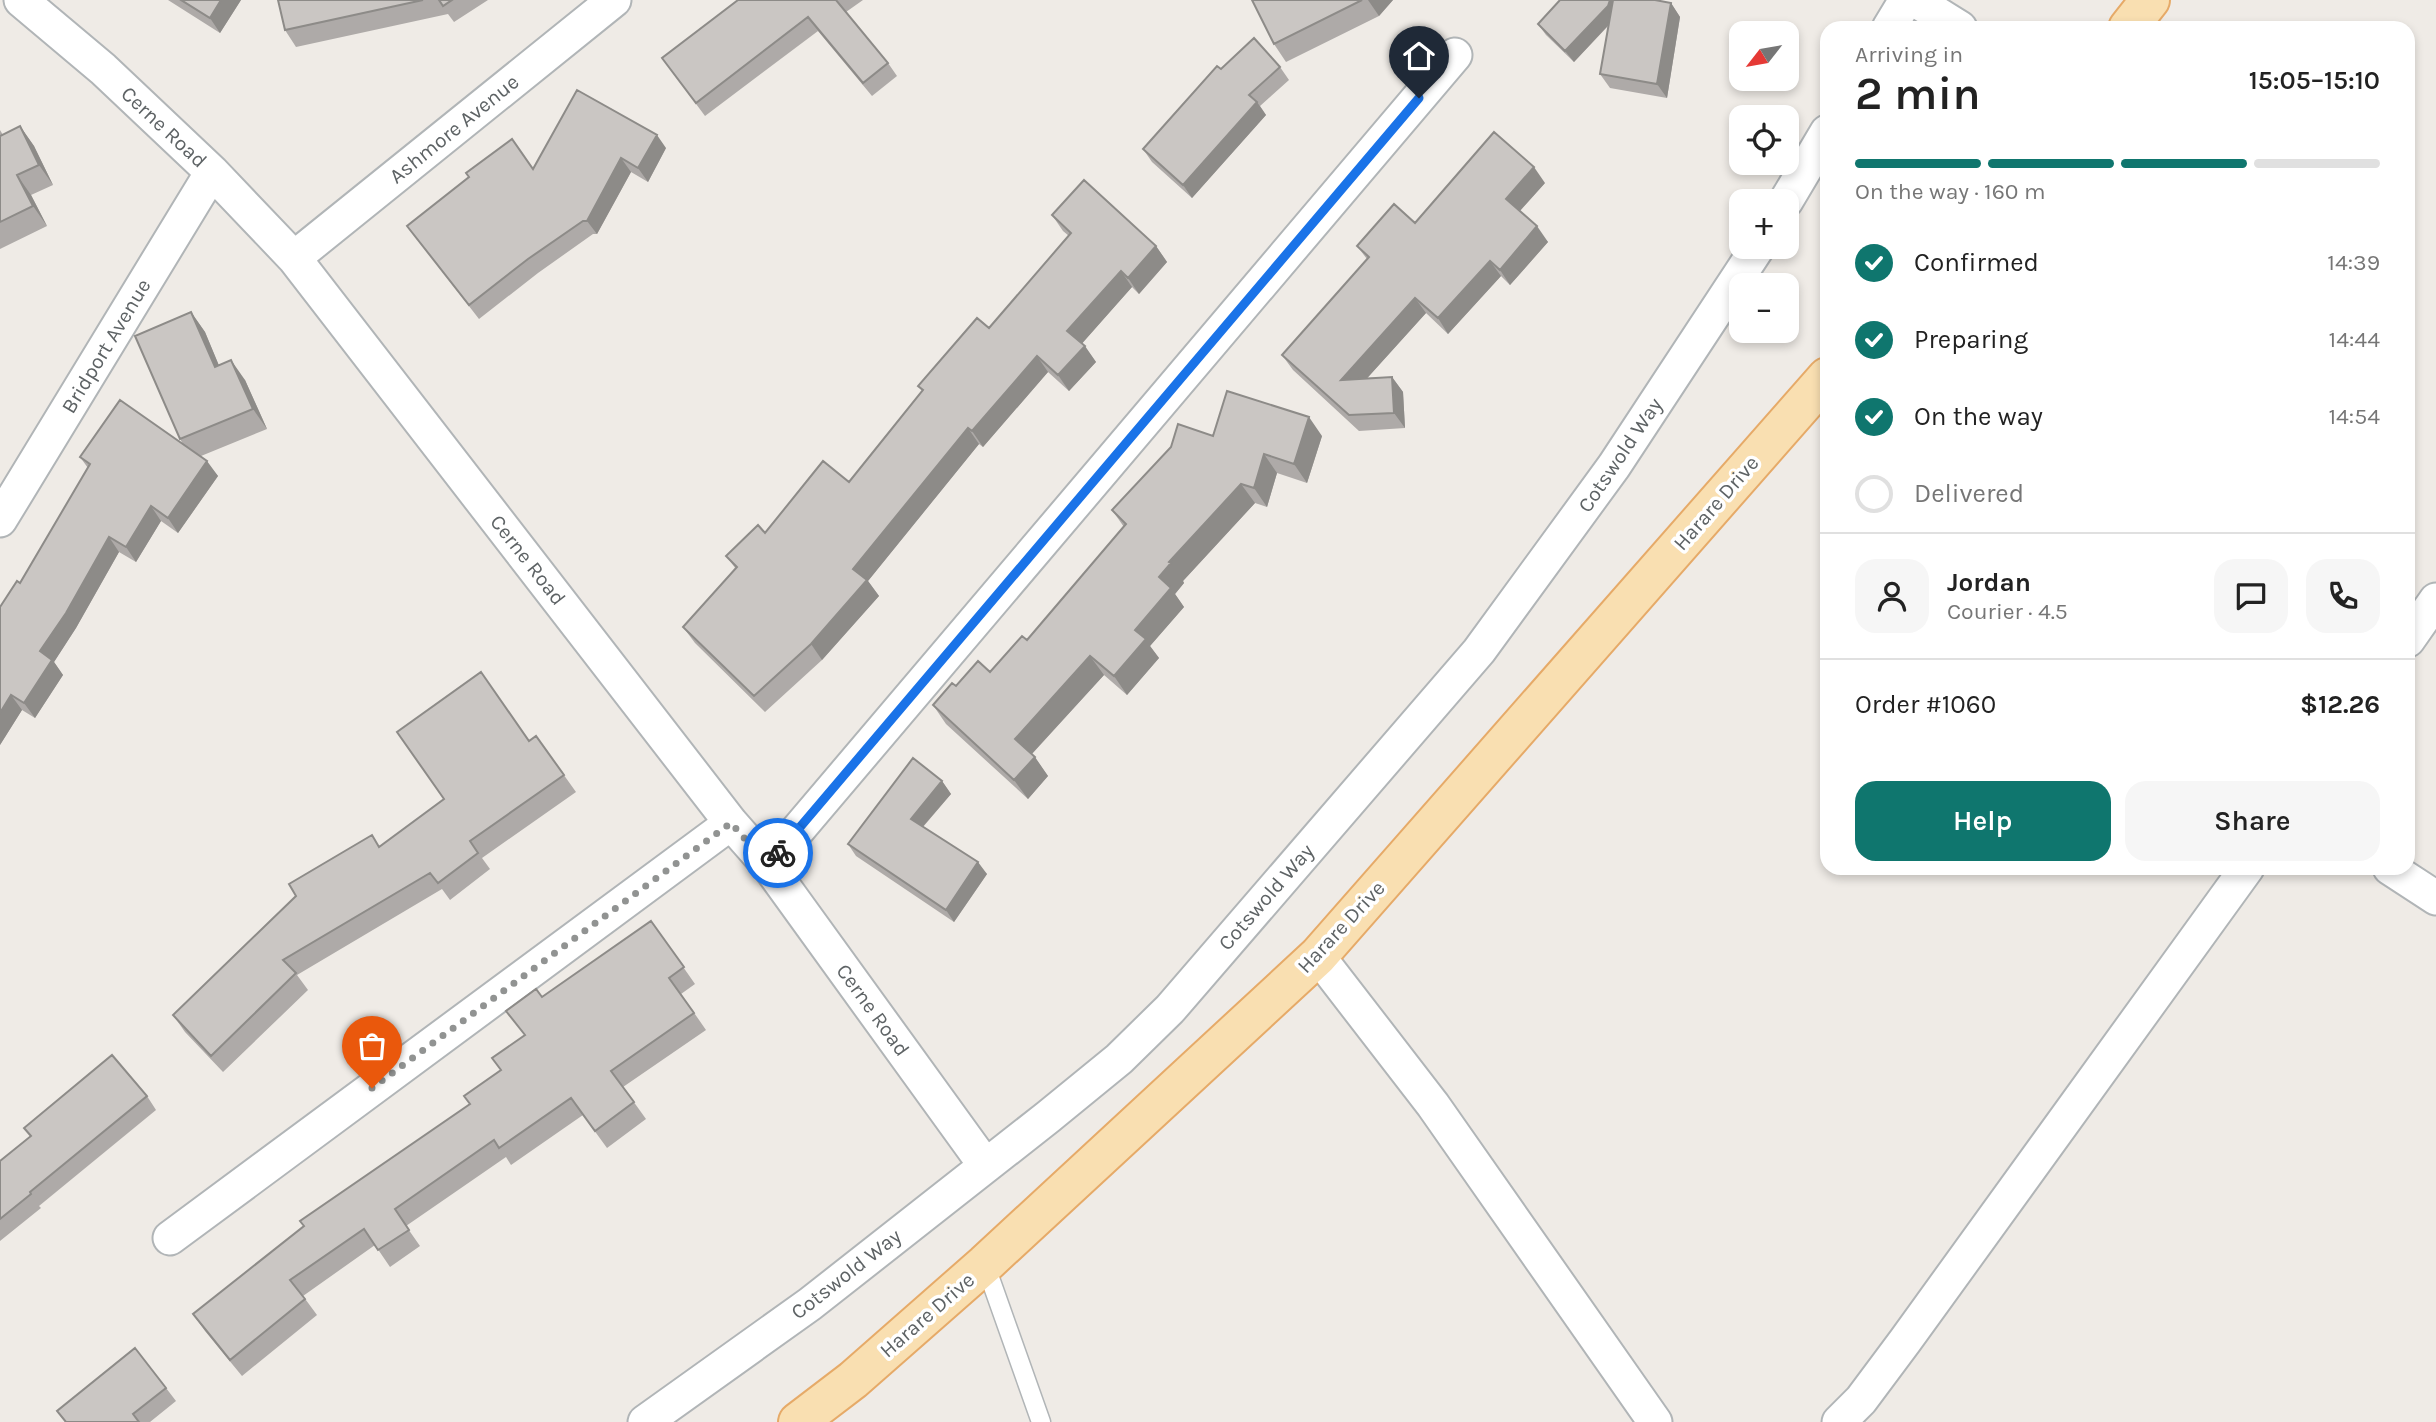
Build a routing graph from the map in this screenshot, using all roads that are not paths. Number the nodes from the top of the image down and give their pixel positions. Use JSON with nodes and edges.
{"nodes":[{"id":1,"x":21,"y":0,"type":"edge"},
{"id":2,"x":614,"y":0,"type":"edge"},
{"id":3,"x":1906,"y":0,"type":"edge"},
{"id":4,"x":1915,"y":0,"type":"edge"},
{"id":5,"x":2150,"y":0,"type":"edge"},
{"id":6,"x":1893,"y":21,"type":"edge"},
{"id":7,"x":1949,"y":21,"type":"edge"},
{"id":8,"x":2134,"y":21,"type":"edge"},
{"id":9,"x":1455,"y":55,"type":"dead end"},
{"id":10,"x":1820,"y":144,"type":"edge"},
{"id":11,"x":212,"y":172,"type":"junction"},
{"id":12,"x":1793,"y":189,"type":"edge"},
{"id":13,"x":294,"y":258,"type":"junction"},
{"id":14,"x":1750,"y":259,"type":"edge"},
{"id":15,"x":1820,"y":385,"type":"edge"},
{"id":16,"x":0,"y":520,"type":"edge"},
{"id":17,"x":2436,"y":600,"type":"edge"},
{"id":18,"x":2415,"y":630,"type":"edge"},
{"id":19,"x":731,"y":823,"type":"junction"},
{"id":20,"x":768,"y":865,"type":"junction"},
{"id":21,"x":2242,"y":875,"type":"edge"},
{"id":22,"x":2401,"y":875,"type":"edge"},
{"id":23,"x":2436,"y":898,"type":"edge"},
{"id":24,"x":1318,"y":956,"type":"junction"},
{"id":25,"x":985,"y":1165,"type":"junction"},
{"id":26,"x":170,"y":1238,"type":"dead end"},
{"id":27,"x":985,"y":1264,"type":"junction"},
{"id":28,"x":645,"y":1422,"type":"edge"},
{"id":29,"x":798,"y":1422,"type":"edge"},
{"id":30,"x":1041,"y":1422,"type":"edge"},
{"id":31,"x":1655,"y":1422,"type":"edge"},
{"id":32,"x":1839,"y":1422,"type":"edge"}],
"edges":[{"from":1,"to":11,"type":"street","name":"Cerne Road"},
{"from":2,"to":13,"type":"street","name":"Ashmore Avenue"},
{"from":3,"to":6,"type":"street"},
{"from":4,"to":7,"type":"street"},
{"from":5,"to":8,"type":"main road"},
{"from":9,"to":20,"type":"street"},
{"from":10,"to":12,"type":"street"},
{"from":11,"to":13,"type":"street","name":"Cerne Road"},
{"from":11,"to":16,"type":"street","name":"Bridport Avenue"},
{"from":13,"to":19,"type":"street","name":"Cerne Road"},
{"from":14,"to":25,"type":"street","name":"Cotswold Way"},
{"from":15,"to":24,"type":"main road","name":"Harare Drive"},
{"from":17,"to":18,"type":"street"},
{"from":19,"to":20,"type":"street","name":"Cerne Road"},
{"from":19,"to":26,"type":"street"},
{"from":20,"to":25,"type":"street","name":"Cerne Road"},
{"from":21,"to":32,"type":"street"},
{"from":22,"to":23,"type":"street"},
{"from":24,"to":27,"type":"main road","name":"Harare Drive"},
{"from":24,"to":31,"type":"street"},
{"from":25,"to":28,"type":"street","name":"Cotswold Way"},
{"from":27,"to":29,"type":"main road","name":"Harare Drive"},
{"from":27,"to":30,"type":"lane"}]}
